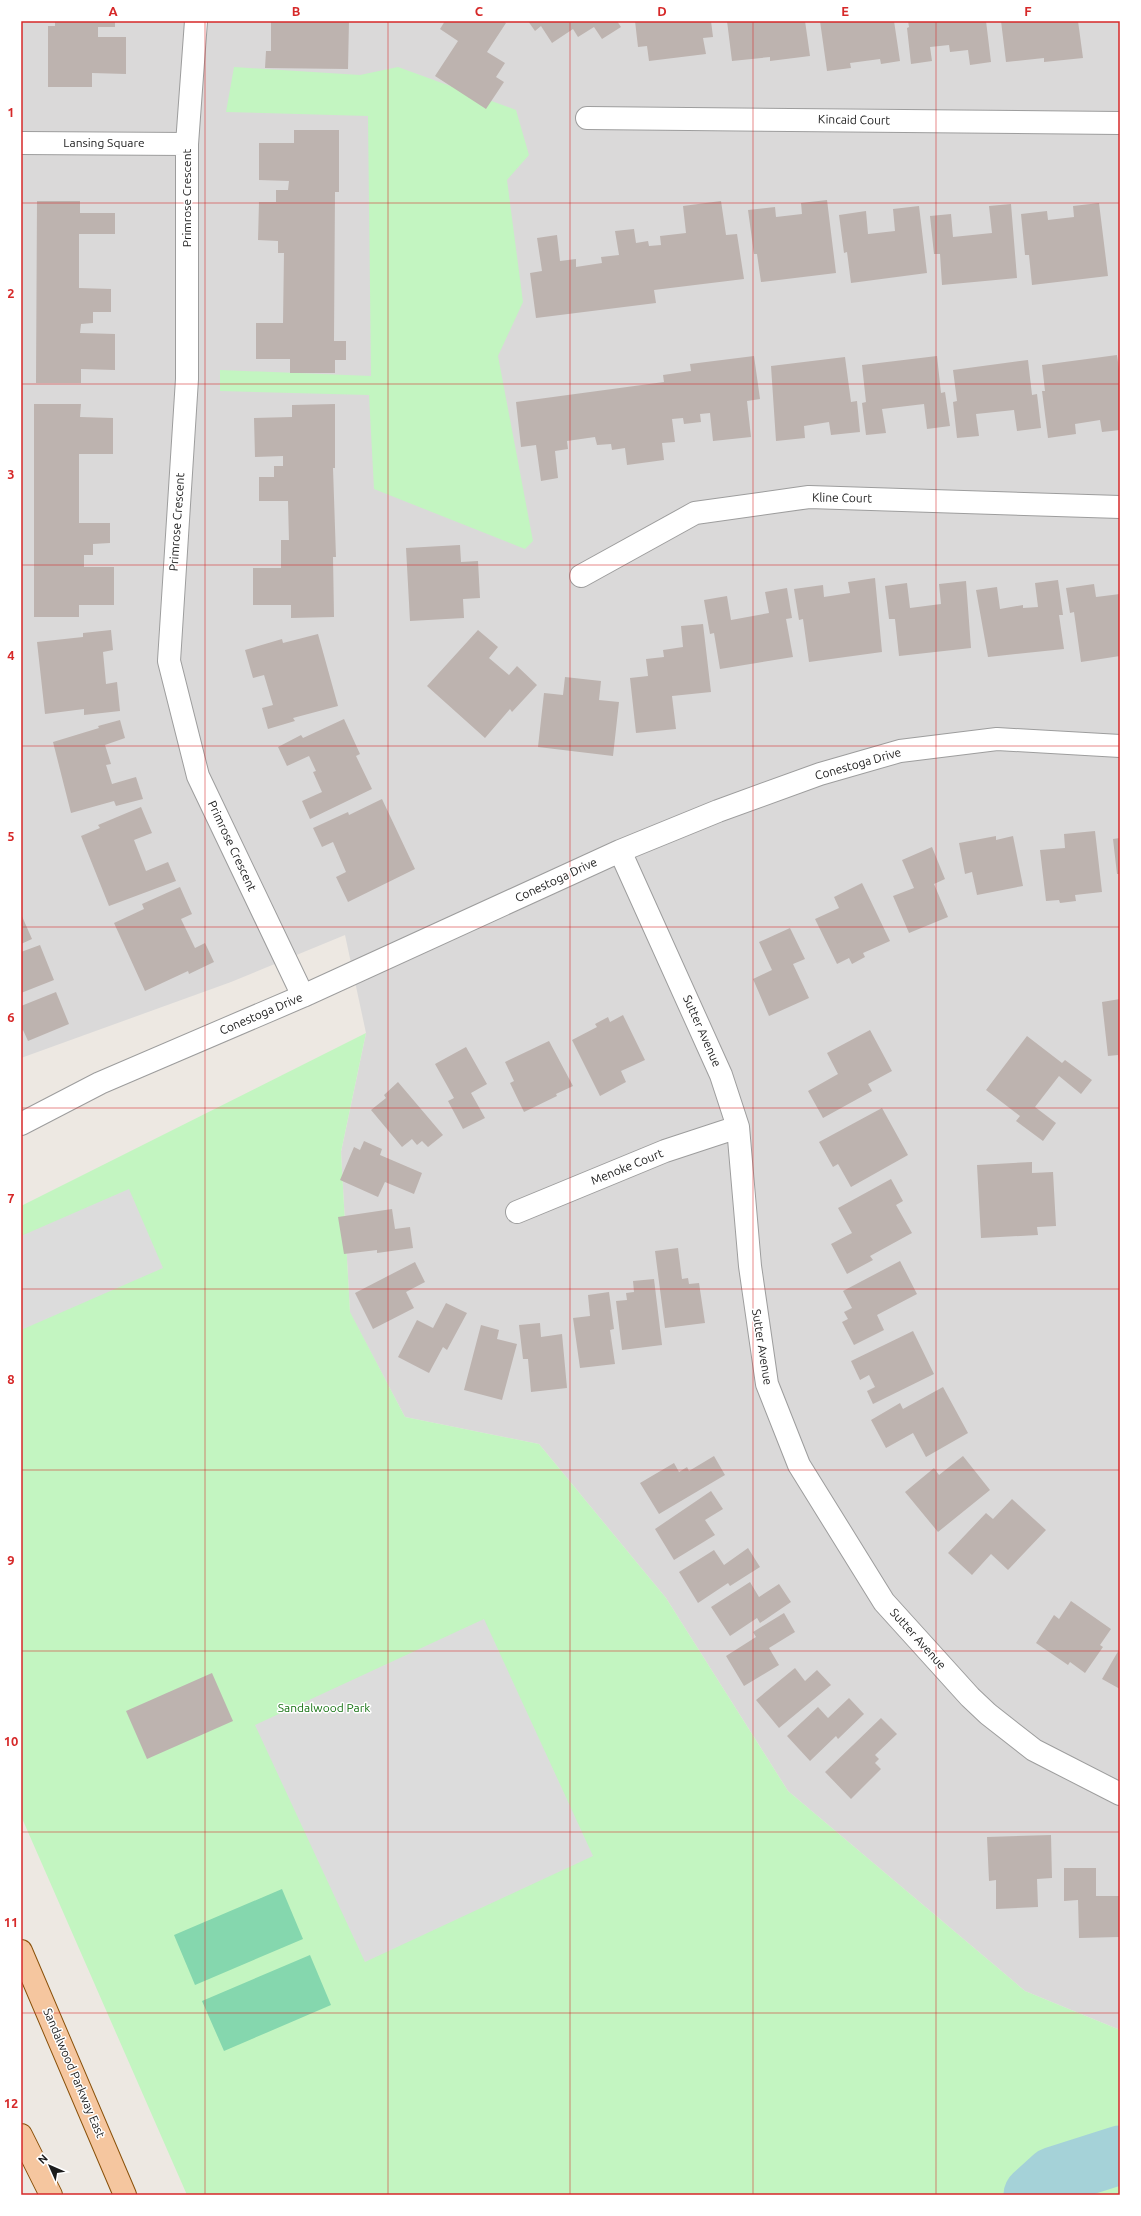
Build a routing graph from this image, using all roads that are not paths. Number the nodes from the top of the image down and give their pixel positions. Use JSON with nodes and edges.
{"nodes":[{"id":1,"x":196,"y":21,"type":"edge"},
{"id":2,"x":587,"y":118,"type":"dead end"},
{"id":3,"x":1120,"y":123,"type":"edge"},
{"id":4,"x":21,"y":143,"type":"edge"},
{"id":5,"x":187,"y":144,"type":"junction"},
{"id":6,"x":1120,"y":507,"type":"edge"},
{"id":7,"x":581,"y":576,"type":"dead end"},
{"id":8,"x":1120,"y":746,"type":"edge"},
{"id":9,"x":620,"y":851,"type":"junction"},
{"id":10,"x":303,"y":996,"type":"junction"},
{"id":11,"x":21,"y":1124,"type":"edge"},
{"id":12,"x":738,"y":1127,"type":"junction"},
{"id":13,"x":517,"y":1212,"type":"dead end"},
{"id":14,"x":1120,"y":1794,"type":"edge"},
{"id":15,"x":21,"y":1951,"type":"edge"},
{"id":16,"x":21,"y":2135,"type":"edge"},
{"id":17,"x":51,"y":2195,"type":"edge"},
{"id":18,"x":125,"y":2195,"type":"edge"}],
"edges":[{"from":1,"to":5,"type":"street","name":"Primrose Crescent"},
{"from":2,"to":3,"type":"street","name":"Kincaid Court"},
{"from":4,"to":5,"type":"street","name":"Lansing Square"},
{"from":5,"to":10,"type":"street","name":"Primrose Crescent"},
{"from":6,"to":7,"type":"street","name":"Kline Court"},
{"from":8,"to":9,"type":"street","name":"Conestoga Drive"},
{"from":9,"to":10,"type":"street","name":"Conestoga Drive"},
{"from":9,"to":12,"type":"street","name":"Sutter Avenue"},
{"from":10,"to":11,"type":"street","name":"Conestoga Drive"},
{"from":12,"to":13,"type":"street","name":"Menoke Court"},
{"from":12,"to":14,"type":"street","name":"Sutter Avenue"},
{"from":15,"to":18,"type":"main road","name":"Sandalwood Parkway East"},
{"from":16,"to":17,"type":"main road"}]}
